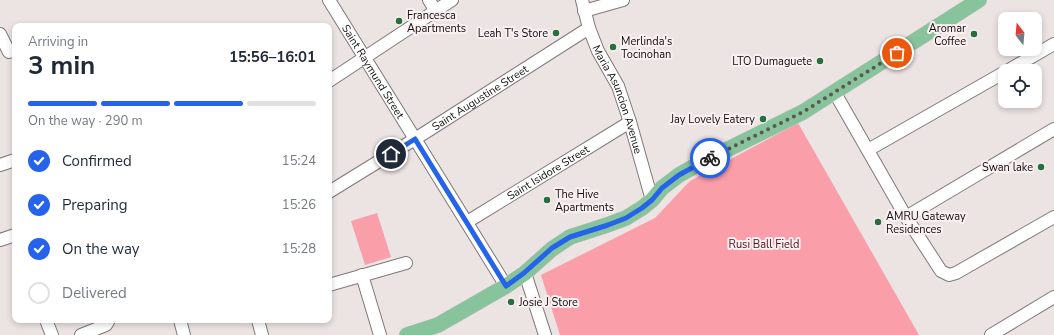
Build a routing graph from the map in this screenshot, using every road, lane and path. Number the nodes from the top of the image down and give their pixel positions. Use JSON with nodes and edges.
{"nodes":[{"id":1,"x":329,"y":0,"type":"edge"},
{"id":2,"x":429,"y":0,"type":"edge"},
{"id":3,"x":452,"y":0,"type":"edge"},
{"id":4,"x":623,"y":0,"type":"edge"},
{"id":5,"x":979,"y":0,"type":"edge"},
{"id":6,"x":583,"y":5,"type":"edge"},
{"id":7,"x":436,"y":10,"type":"junction"},
{"id":8,"x":588,"y":28,"type":"junction"},
{"id":9,"x":0,"y":34,"type":"edge"},
{"id":10,"x":1054,"y":44,"type":"edge"},
{"id":11,"x":9,"y":52,"type":"dead end"},
{"id":12,"x":365,"y":57,"type":"junction"},
{"id":13,"x":1020,"y":64,"type":"edge"},
{"id":14,"x":998,"y":77,"type":"edge"},
{"id":15,"x":332,"y":79,"type":"edge"},
{"id":16,"x":834,"y":93,"type":"junction"},
{"id":17,"x":630,"y":122,"type":"junction"},
{"id":18,"x":1054,"y":129,"type":"edge"},
{"id":19,"x":415,"y":139,"type":"junction"},
{"id":20,"x":868,"y":150,"type":"junction"},
{"id":21,"x":12,"y":161,"type":"edge"},
{"id":22,"x":0,"y":165,"type":"edge"},
{"id":23,"x":332,"y":190,"type":"edge"},
{"id":24,"x":652,"y":200,"type":"junction"},
{"id":25,"x":906,"y":217,"type":"junction"},
{"id":26,"x":1054,"y":217,"type":"edge"},
{"id":27,"x":467,"y":222,"type":"junction"},
{"id":28,"x":12,"y":237,"type":"edge"},
{"id":29,"x":0,"y":240,"type":"edge"},
{"id":30,"x":406,"y":263,"type":"dead end"},
{"id":31,"x":524,"y":273,"type":"junction"},
{"id":32,"x":362,"y":275,"type":"junction"},
{"id":33,"x":332,"y":284,"type":"edge"},
{"id":34,"x":506,"y":286,"type":"junction"},
{"id":35,"x":1054,"y":297,"type":"edge"},
{"id":36,"x":47,"y":323,"type":"edge"},
{"id":37,"x":108,"y":323,"type":"edge"},
{"id":38,"x":181,"y":323,"type":"edge"},
{"id":39,"x":259,"y":323,"type":"edge"},
{"id":40,"x":440,"y":330,"type":"edge"},
{"id":41,"x":52,"y":335,"type":"edge"},
{"id":42,"x":81,"y":335,"type":"edge"},
{"id":43,"x":184,"y":335,"type":"edge"},
{"id":44,"x":262,"y":335,"type":"edge"},
{"id":45,"x":380,"y":335,"type":"edge"},
{"id":46,"x":407,"y":335,"type":"edge"},
{"id":47,"x":545,"y":335,"type":"edge"},
{"id":48,"x":991,"y":335,"type":"edge"}],
"edges":[{"from":1,"to":12,"type":"street","name":"Saint Raymund Street"},
{"from":2,"to":7,"type":"street"},
{"from":3,"to":7,"type":"street"},
{"from":4,"to":6,"type":"street"},
{"from":5,"to":16,"type":"main road"},
{"from":6,"to":8,"type":"street","name":"Maria Asuncion Avenue"},
{"from":7,"to":12,"type":"street"},
{"from":8,"to":17,"type":"street","name":"Maria Asuncion Avenue"},
{"from":8,"to":19,"type":"street","name":"Saint Augustine Street"},
{"from":9,"to":11,"type":"street"},
{"from":10,"to":13,"type":"street"},
{"from":12,"to":15,"type":"street"},
{"from":12,"to":19,"type":"street","name":"Saint Raymund Street"},
{"from":14,"to":20,"type":"street"},
{"from":16,"to":20,"type":"street"},
{"from":16,"to":24,"type":"main road"},
{"from":17,"to":24,"type":"street","name":"Maria Asuncion Avenue"},
{"from":17,"to":27,"type":"street","name":"Saint Isidore Street"},
{"from":18,"to":25,"type":"street"},
{"from":19,"to":23,"type":"street","name":"Saint Augustine Street"},
{"from":19,"to":27,"type":"street","name":"Saint Raymund Street"},
{"from":20,"to":25,"type":"street"},
{"from":21,"to":22,"type":"street"},
{"from":24,"to":31,"type":"main road"},
{"from":25,"to":26,"type":"street"},
{"from":27,"to":34,"type":"street","name":"Saint Raymund Street"},
{"from":28,"to":29,"type":"street"},
{"from":30,"to":32,"type":"street"},
{"from":31,"to":34,"type":"main road"},
{"from":31,"to":47,"type":"street"},
{"from":32,"to":33,"type":"street"},
{"from":32,"to":45,"type":"street"},
{"from":34,"to":40,"type":"main road"},
{"from":35,"to":48,"type":"street"},
{"from":36,"to":41,"type":"street"},
{"from":37,"to":42,"type":"street"},
{"from":38,"to":43,"type":"street"},
{"from":39,"to":44,"type":"street"},
{"from":40,"to":46,"type":"main road"}]}
